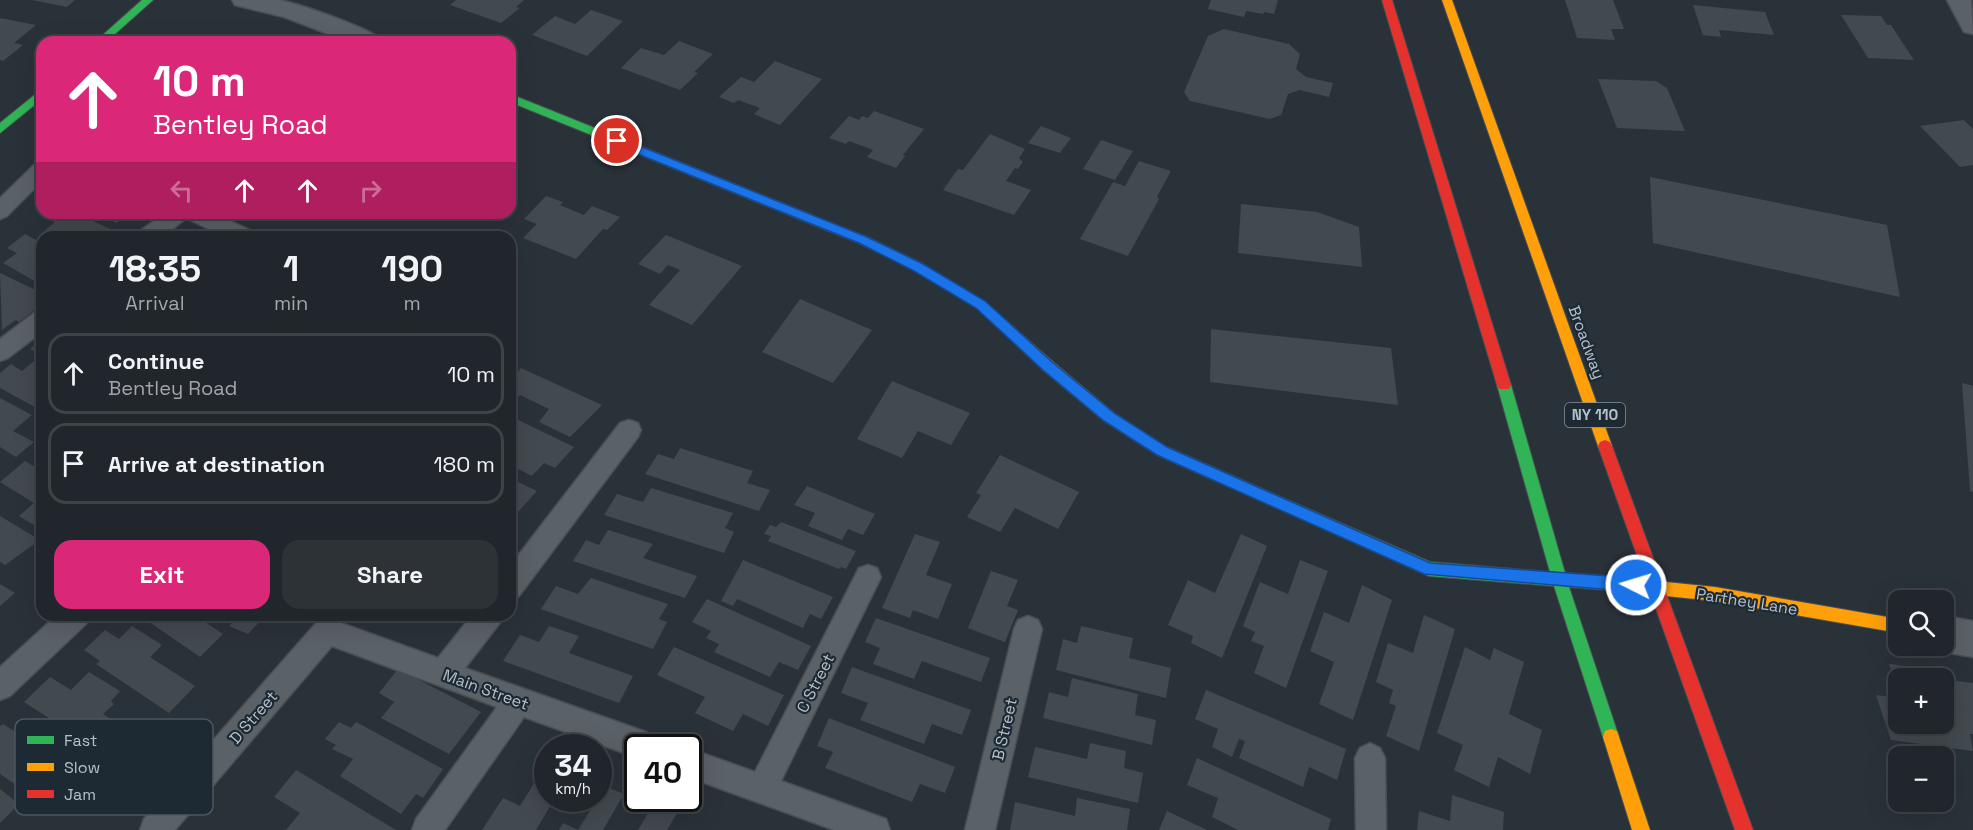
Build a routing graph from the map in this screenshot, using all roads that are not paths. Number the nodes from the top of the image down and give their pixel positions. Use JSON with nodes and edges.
{"nodes":[{"id":1,"x":148,"y":0,"type":"edge"},
{"id":2,"x":244,"y":0,"type":"edge"},
{"id":3,"x":1388,"y":0,"type":"edge"},
{"id":4,"x":1447,"y":0,"type":"edge"},
{"id":5,"x":1959,"y":0,"type":"edge"},
{"id":6,"x":1973,"y":26,"type":"edge"},
{"id":7,"x":107,"y":36,"type":"edge"},
{"id":8,"x":356,"y":36,"type":"edge"},
{"id":9,"x":36,"y":98,"type":"edge"},
{"id":10,"x":516,"y":100,"type":"edge"},
{"id":11,"x":0,"y":129,"type":"edge"},
{"id":12,"x":36,"y":175,"type":"edge"},
{"id":13,"x":0,"y":212,"type":"edge"},
{"id":14,"x":171,"y":219,"type":"edge"},
{"id":15,"x":206,"y":219,"type":"edge"},
{"id":16,"x":156,"y":231,"type":"edge"},
{"id":17,"x":232,"y":231,"type":"edge"},
{"id":18,"x":36,"y":324,"type":"edge"},
{"id":19,"x":0,"y":352,"type":"edge"},
{"id":20,"x":629,"y":430,"type":"dead end"},
{"id":21,"x":868,"y":577,"type":"dead end"},
{"id":22,"x":516,"y":579,"type":"edge"},
{"id":23,"x":1559,"y":579,"type":"junction"},
{"id":24,"x":1656,"y":587,"type":"junction"},
{"id":25,"x":70,"y":621,"type":"edge"},
{"id":26,"x":484,"y":621,"type":"edge"},
{"id":27,"x":1888,"y":624,"type":"edge"},
{"id":28,"x":1028,"y":629,"type":"dead end"},
{"id":29,"x":327,"y":631,"type":"joint"},
{"id":30,"x":1954,"y":636,"type":"edge"},
{"id":31,"x":1973,"y":639,"type":"edge"},
{"id":32,"x":444,"y":673,"type":"junction"},
{"id":33,"x":0,"y":686,"type":"edge"},
{"id":34,"x":518,"y":701,"type":"junction"},
{"id":35,"x":624,"y":739,"type":"edge"},
{"id":36,"x":1370,"y":758,"type":"dead end"},
{"id":37,"x":213,"y":763,"type":"edge"},
{"id":38,"x":702,"y":767,"type":"edge"},
{"id":39,"x":762,"y":789,"type":"junction"},
{"id":40,"x":168,"y":815,"type":"edge"},
{"id":41,"x":155,"y":830,"type":"edge"},
{"id":42,"x":427,"y":830,"type":"edge"},
{"id":43,"x":875,"y":830,"type":"edge"},
{"id":44,"x":981,"y":830,"type":"edge"},
{"id":45,"x":1371,"y":830,"type":"edge"},
{"id":46,"x":1641,"y":830,"type":"edge"},
{"id":47,"x":1744,"y":830,"type":"edge"}],
"edges":[{"from":1,"to":7,"type":"main road"},
{"from":2,"to":8,"type":"street"},
{"from":3,"to":23,"type":"main road"},
{"from":4,"to":24,"type":"main road","name":"Broadway","number":"NY 110"},
{"from":5,"to":6,"type":"street"},
{"from":9,"to":11,"type":"main road"},
{"from":10,"to":23,"type":"main road","name":"Parthey Lane"},
{"from":12,"to":13,"type":"lane"},
{"from":14,"to":16,"type":"lane"},
{"from":15,"to":17,"type":"lane"},
{"from":18,"to":19,"type":"lane"},
{"from":20,"to":22,"type":"lane"},
{"from":21,"to":39,"type":"lane","name":"C Street"},
{"from":23,"to":24,"type":"main road","name":"Parthey Lane"},
{"from":23,"to":46,"type":"main road"},
{"from":24,"to":27,"type":"main road","name":"Parthey Lane"},
{"from":24,"to":47,"type":"main road","name":"Broadway","number":"NY 110"},
{"from":25,"to":33,"type":"lane"},
{"from":26,"to":32,"type":"lane"},
{"from":28,"to":44,"type":"lane","name":"B Street"},
{"from":29,"to":32,"type":"lane","name":"Main Street"},
{"from":29,"to":37,"type":"lane","name":"D Street"},
{"from":30,"to":31,"type":"street"},
{"from":32,"to":34,"type":"lane","name":"Main Street"},
{"from":34,"to":35,"type":"lane","name":"Main Street"},
{"from":34,"to":42,"type":"lane"},
{"from":36,"to":45,"type":"lane"},
{"from":38,"to":39,"type":"lane"},
{"from":39,"to":43,"type":"lane"},
{"from":40,"to":41,"type":"lane","name":"D Street"}]}
